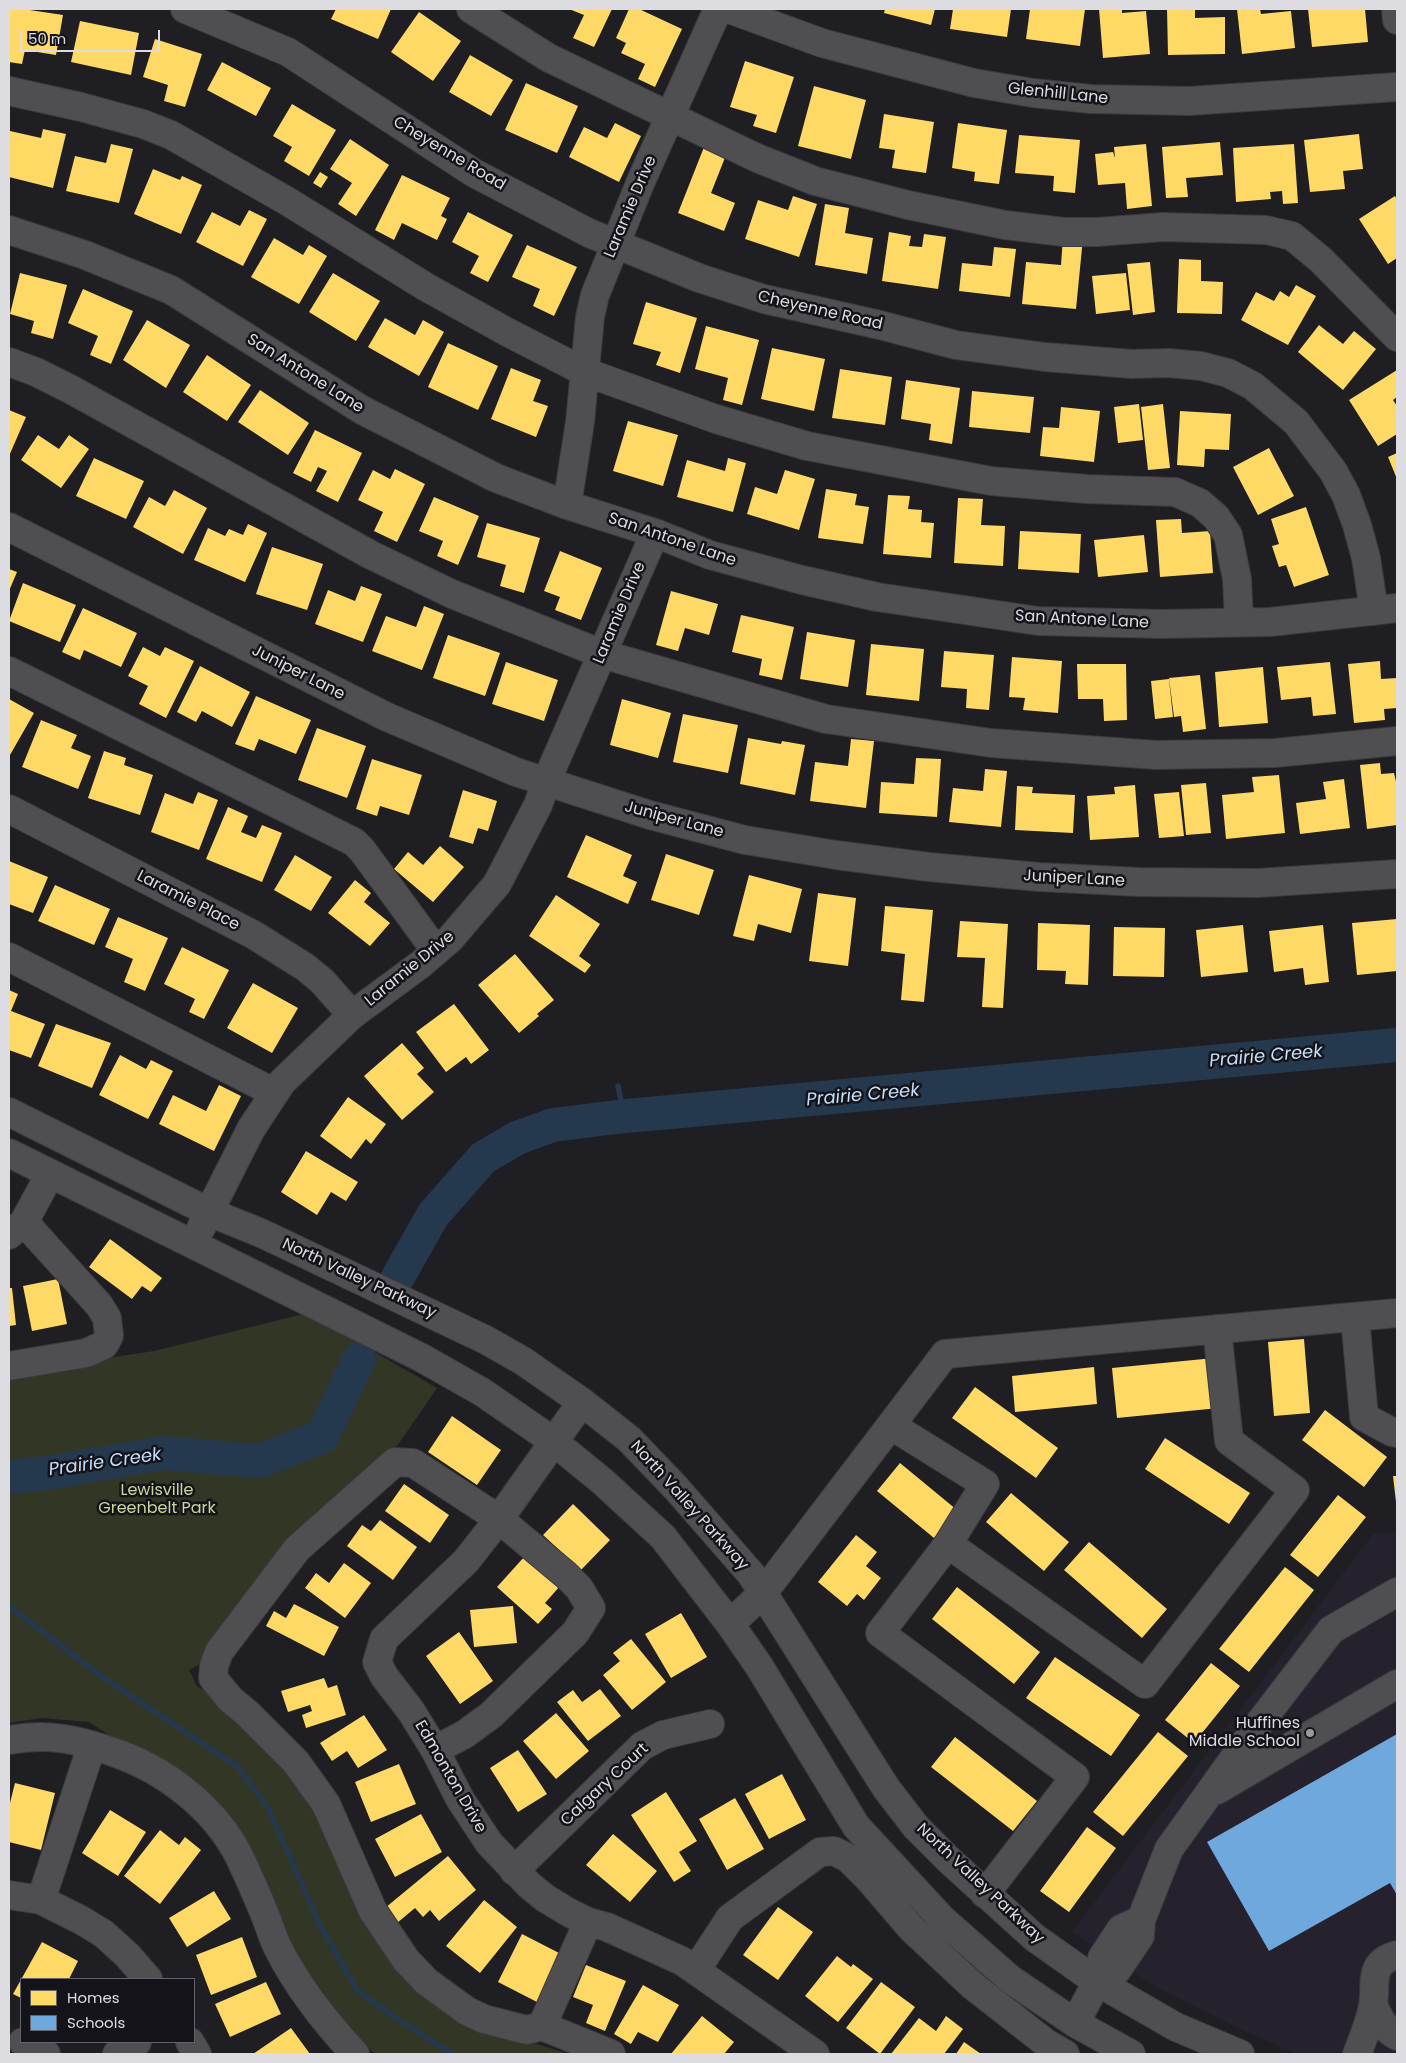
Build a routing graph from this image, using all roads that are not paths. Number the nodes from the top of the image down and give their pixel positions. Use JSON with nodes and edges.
{"nodes":[{"id":1,"x":185,"y":9,"type":"edge"},
{"id":2,"x":471,"y":9,"type":"edge"},
{"id":3,"x":718,"y":9,"type":"edge"},
{"id":4,"x":729,"y":9,"type":"edge"},
{"id":5,"x":1396,"y":9,"type":"edge"},
{"id":6,"x":1397,"y":20,"type":"edge"},
{"id":7,"x":1397,"y":87,"type":"edge"},
{"id":8,"x":9,"y":91,"type":"edge"},
{"id":9,"x":670,"y":116,"type":"junction"},
{"id":10,"x":9,"y":230,"type":"edge"},
{"id":11,"x":616,"y":243,"type":"junction"},
{"id":12,"x":1397,"y":337,"type":"edge"},
{"id":13,"x":9,"y":362,"type":"edge"},
{"id":14,"x":586,"y":372,"type":"junction"},
{"id":15,"x":567,"y":505,"type":"junction"},
{"id":16,"x":9,"y":527,"type":"edge"},
{"id":17,"x":655,"y":533,"type":"junction"},
{"id":18,"x":1386,"y":610,"type":"edge"},
{"id":19,"x":1239,"y":622,"type":"junction"},
{"id":20,"x":602,"y":654,"type":"junction"},
{"id":21,"x":9,"y":671,"type":"edge"},
{"id":22,"x":1397,"y":741,"type":"edge"},
{"id":23,"x":546,"y":782,"type":"junction"},
{"id":24,"x":9,"y":809,"type":"edge"},
{"id":25,"x":1397,"y":874,"type":"edge"},
{"id":26,"x":436,"y":952,"type":"junction"},
{"id":27,"x":9,"y":957,"type":"edge"},
{"id":28,"x":352,"y":1015,"type":"junction"},
{"id":29,"x":275,"y":1093,"type":"junction"},
{"id":30,"x":9,"y":1112,"type":"edge"},
{"id":31,"x":9,"y":1153,"type":"edge"},
{"id":32,"x":50,"y":1174,"type":"junction"},
{"id":33,"x":209,"y":1212,"type":"junction"},
{"id":34,"x":16,"y":1228,"type":"edge"},
{"id":35,"x":192,"y":1245,"type":"junction"},
{"id":36,"x":1397,"y":1313,"type":"edge"},
{"id":37,"x":1355,"y":1317,"type":"junction"},
{"id":38,"x":1216,"y":1329,"type":"junction"},
{"id":39,"x":9,"y":1366,"type":"edge"},
{"id":40,"x":582,"y":1402,"type":"junction"},
{"id":41,"x":892,"y":1426,"type":"junction"},
{"id":42,"x":1397,"y":1433,"type":"edge"},
{"id":43,"x":554,"y":1441,"type":"junction"},
{"id":44,"x":500,"y":1519,"type":"junction"},
{"id":45,"x":948,"y":1544,"type":"junction"},
{"id":46,"x":1397,"y":1592,"type":"edge"},
{"id":47,"x":763,"y":1593,"type":"junction"},
{"id":48,"x":730,"y":1624,"type":"junction"},
{"id":49,"x":1397,"y":1684,"type":"edge"},
{"id":50,"x":710,"y":1724,"type":"dead end"},
{"id":51,"x":9,"y":1740,"type":"edge"},
{"id":52,"x":92,"y":1744,"type":"junction"},
{"id":53,"x":435,"y":1750,"type":"junction"},
{"id":54,"x":1209,"y":1794,"type":"junction"},
{"id":55,"x":514,"y":1871,"type":"junction"},
{"id":56,"x":985,"y":1894,"type":"junction"},
{"id":57,"x":9,"y":1895,"type":"edge"},
{"id":58,"x":41,"y":1900,"type":"junction"},
{"id":59,"x":588,"y":1922,"type":"junction"},
{"id":60,"x":1397,"y":1954,"type":"edge"},
{"id":61,"x":696,"y":1970,"type":"junction"},
{"id":62,"x":1099,"y":1977,"type":"junction"},
{"id":63,"x":147,"y":1978,"type":"edge"},
{"id":64,"x":1374,"y":2005,"type":"junction"},
{"id":65,"x":1075,"y":2023,"type":"junction"},
{"id":66,"x":542,"y":2026,"type":"junction"},
{"id":67,"x":1397,"y":2036,"type":"edge"},
{"id":68,"x":28,"y":2043,"type":"edge"},
{"id":69,"x":135,"y":2043,"type":"edge"},
{"id":70,"x":191,"y":2043,"type":"edge"},
{"id":71,"x":46,"y":2054,"type":"edge"},
{"id":72,"x":117,"y":2054,"type":"edge"},
{"id":73,"x":197,"y":2054,"type":"edge"},
{"id":74,"x":355,"y":2054,"type":"edge"},
{"id":75,"x":611,"y":2054,"type":"edge"},
{"id":76,"x":815,"y":2054,"type":"edge"},
{"id":77,"x":1065,"y":2054,"type":"edge"},
{"id":78,"x":1131,"y":2054,"type":"edge"},
{"id":79,"x":1240,"y":2054,"type":"edge"},
{"id":80,"x":1357,"y":2054,"type":"edge"}],
"edges":[{"from":1,"to":11,"type":"street","name":"Cheyenne Road"},
{"from":2,"to":9,"type":"street"},
{"from":3,"to":9,"type":"street","name":"Laramie Drive"},
{"from":4,"to":7,"type":"street","name":"Glenhill Lane"},
{"from":5,"to":6,"type":"street"},
{"from":8,"to":14,"type":"street"},
{"from":9,"to":11,"type":"street","name":"Laramie Drive"},
{"from":9,"to":12,"type":"street"},
{"from":10,"to":15,"type":"street","name":"San Antone Lane"},
{"from":11,"to":14,"type":"street","name":"Laramie Drive"},
{"from":11,"to":18,"type":"street","name":"Cheyenne Road"},
{"from":13,"to":20,"type":"street"},
{"from":14,"to":15,"type":"street","name":"Laramie Drive"},
{"from":14,"to":19,"type":"street"},
{"from":15,"to":17,"type":"street","name":"San Antone Lane"},
{"from":16,"to":23,"type":"street","name":"Juniper Lane"},
{"from":17,"to":19,"type":"street","name":"San Antone Lane"},
{"from":17,"to":20,"type":"street","name":"Laramie Drive"},
{"from":18,"to":19,"type":"street","name":"San Antone Lane"},
{"from":20,"to":22,"type":"street"},
{"from":20,"to":23,"type":"street","name":"Laramie Drive"},
{"from":21,"to":26,"type":"street"},
{"from":23,"to":25,"type":"street","name":"Juniper Lane"},
{"from":23,"to":26,"type":"street","name":"Laramie Drive"},
{"from":24,"to":28,"type":"street","name":"Laramie Place"},
{"from":26,"to":28,"type":"street","name":"Laramie Drive"},
{"from":27,"to":29,"type":"street"},
{"from":28,"to":29,"type":"street","name":"Laramie Drive"},
{"from":29,"to":33,"type":"street","name":"Laramie Drive"},
{"from":30,"to":33,"type":"street","name":"North Valley Parkway"},
{"from":31,"to":32,"type":"street"},
{"from":32,"to":34,"type":"street"},
{"from":32,"to":35,"type":"street"},
{"from":33,"to":35,"type":"street","name":"Laramie Drive"},
{"from":33,"to":40,"type":"street","name":"North Valley Parkway"},
{"from":34,"to":39,"type":"street"},
{"from":35,"to":43,"type":"street"},
{"from":36,"to":37,"type":"street"},
{"from":37,"to":38,"type":"street"},
{"from":37,"to":42,"type":"street"},
{"from":38,"to":41,"type":"street"},
{"from":38,"to":45,"type":"street"},
{"from":40,"to":43,"type":"street","name":"Edmonton Drive"},
{"from":40,"to":47,"type":"street","name":"North Valley Parkway"},
{"from":41,"to":45,"type":"street"},
{"from":41,"to":47,"type":"street"},
{"from":43,"to":44,"type":"street","name":"Edmonton Drive"},
{"from":43,"to":48,"type":"street"},
{"from":44,"to":53,"type":"street","name":"Edmonton Drive"},
{"from":44,"to":53,"type":"street"},
{"from":44,"to":66,"type":"street"},
{"from":45,"to":56,"type":"street"},
{"from":46,"to":54,"type":"street"},
{"from":47,"to":48,"type":"street"},
{"from":47,"to":56,"type":"street","name":"North Valley Parkway"},
{"from":48,"to":65,"type":"street"},
{"from":49,"to":54,"type":"street"},
{"from":50,"to":55,"type":"street","name":"Calgary Court"},
{"from":51,"to":52,"type":"street"},
{"from":52,"to":58,"type":"street"},
{"from":52,"to":74,"type":"street"},
{"from":53,"to":55,"type":"street","name":"Edmonton Drive"},
{"from":54,"to":62,"type":"street"},
{"from":55,"to":59,"type":"street","name":"Edmonton Drive"},
{"from":56,"to":62,"type":"street","name":"North Valley Parkway"},
{"from":57,"to":58,"type":"street"},
{"from":58,"to":63,"type":"street"},
{"from":59,"to":61,"type":"street","name":"Edmonton Drive"},
{"from":59,"to":66,"type":"street"},
{"from":60,"to":64,"type":"street"},
{"from":61,"to":76,"type":"street","name":"Edmonton Drive"},
{"from":61,"to":77,"type":"street"},
{"from":62,"to":65,"type":"street"},
{"from":62,"to":79,"type":"street","name":"North Valley Parkway"},
{"from":64,"to":67,"type":"street"},
{"from":64,"to":80,"type":"street"},
{"from":65,"to":78,"type":"street"},
{"from":66,"to":75,"type":"street"},
{"from":68,"to":71,"type":"street"},
{"from":69,"to":72,"type":"street"},
{"from":70,"to":73,"type":"street"}]}
